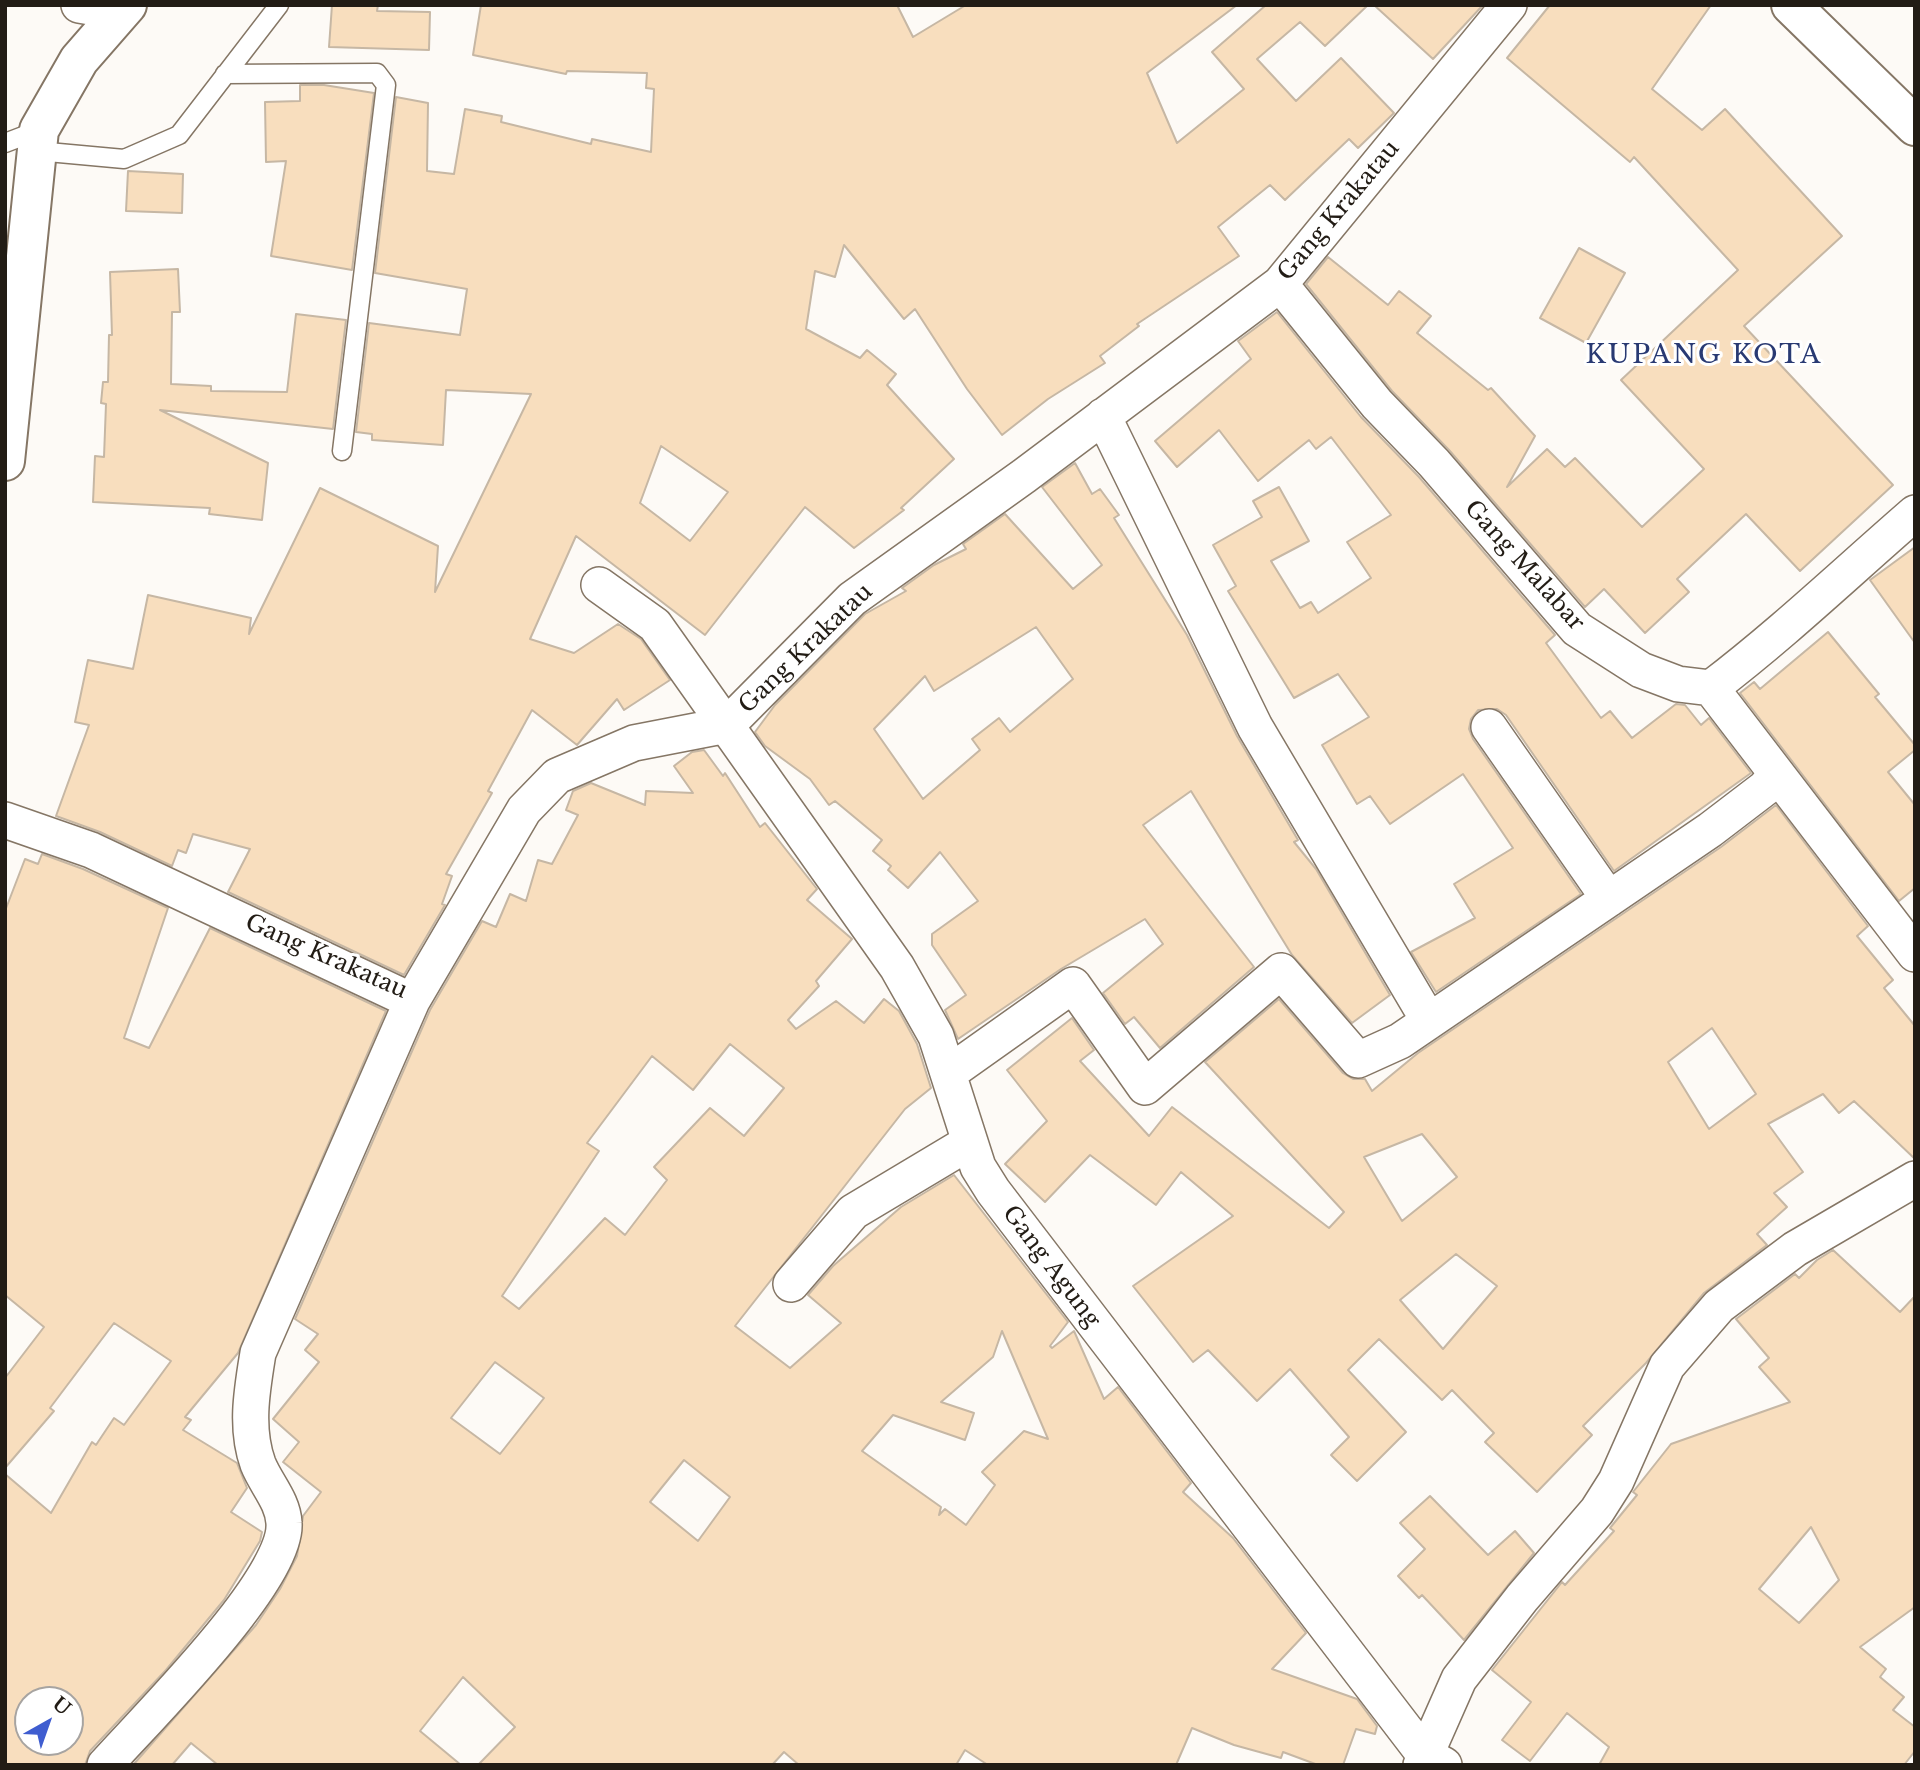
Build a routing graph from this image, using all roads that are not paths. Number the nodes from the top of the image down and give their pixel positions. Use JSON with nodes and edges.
{"nodes":[{"id":1,"x":79,"y":5,"type":"edge"},
{"id":2,"x":279,"y":5,"type":"edge"},
{"id":3,"x":1509,"y":5,"type":"edge"},
{"id":4,"x":1791,"y":5,"type":"edge"},
{"id":5,"x":123,"y":9,"type":"edge"},
{"id":6,"x":225,"y":74,"type":"junction"},
{"id":7,"x":1915,"y":125,"type":"edge"},
{"id":8,"x":27,"y":141,"type":"edge"},
{"id":9,"x":1280,"y":284,"type":"junction"},
{"id":10,"x":1103,"y":416,"type":"junction"},
{"id":11,"x":342,"y":451,"type":"dead end"},
{"id":12,"x":5,"y":461,"type":"edge"},
{"id":13,"x":1915,"y":513,"type":"edge"},
{"id":14,"x":599,"y":585,"type":"dead end"},
{"id":15,"x":1711,"y":688,"type":"junction"},
{"id":16,"x":727,"y":725,"type":"junction"},
{"id":17,"x":1489,"y":727,"type":"dead end"},
{"id":18,"x":1776,"y":774,"type":"junction"},
{"id":19,"x":5,"y":820,"type":"edge"},
{"id":20,"x":1609,"y":899,"type":"junction"},
{"id":21,"x":1915,"y":954,"type":"edge"},
{"id":22,"x":412,"y":1001,"type":"junction"},
{"id":23,"x":1429,"y":1021,"type":"junction"},
{"id":24,"x":949,"y":1073,"type":"junction"},
{"id":25,"x":970,"y":1142,"type":"junction"},
{"id":26,"x":1915,"y":1179,"type":"edge"},
{"id":27,"x":791,"y":1284,"type":"dead end"},
{"id":28,"x":1430,"y":1761,"type":"edge"},
{"id":29,"x":105,"y":1765,"type":"edge"}],
"edges":[{"from":1,"to":5,"type":"street"},
{"from":2,"to":6,"type":"lane"},
{"from":3,"to":9,"type":"street","name":"Gang Krakatau"},
{"from":4,"to":7,"type":"main road"},
{"from":5,"to":8,"type":"main road"},
{"from":6,"to":8,"type":"lane"},
{"from":6,"to":11,"type":"lane"},
{"from":8,"to":12,"type":"main road"},
{"from":9,"to":10,"type":"street","name":"Gang Krakatau"},
{"from":9,"to":15,"type":"street","name":"Gang Malabar"},
{"from":10,"to":16,"type":"street","name":"Gang Krakatau"},
{"from":10,"to":23,"type":"street"},
{"from":13,"to":15,"type":"street"},
{"from":14,"to":16,"type":"street","name":"Gang Agung"},
{"from":15,"to":18,"type":"street"},
{"from":16,"to":22,"type":"street","name":"Gang Krakatau"},
{"from":16,"to":24,"type":"street","name":"Gang Agung"},
{"from":17,"to":20,"type":"street"},
{"from":18,"to":20,"type":"street"},
{"from":18,"to":21,"type":"street"},
{"from":19,"to":22,"type":"street","name":"Gang Krakatau"},
{"from":20,"to":23,"type":"street"},
{"from":22,"to":29,"type":"street"},
{"from":23,"to":24,"type":"street"},
{"from":24,"to":25,"type":"street","name":"Gang Agung"},
{"from":25,"to":27,"type":"street"},
{"from":25,"to":28,"type":"street","name":"Gang Agung"},
{"from":26,"to":28,"type":"street"}]}
